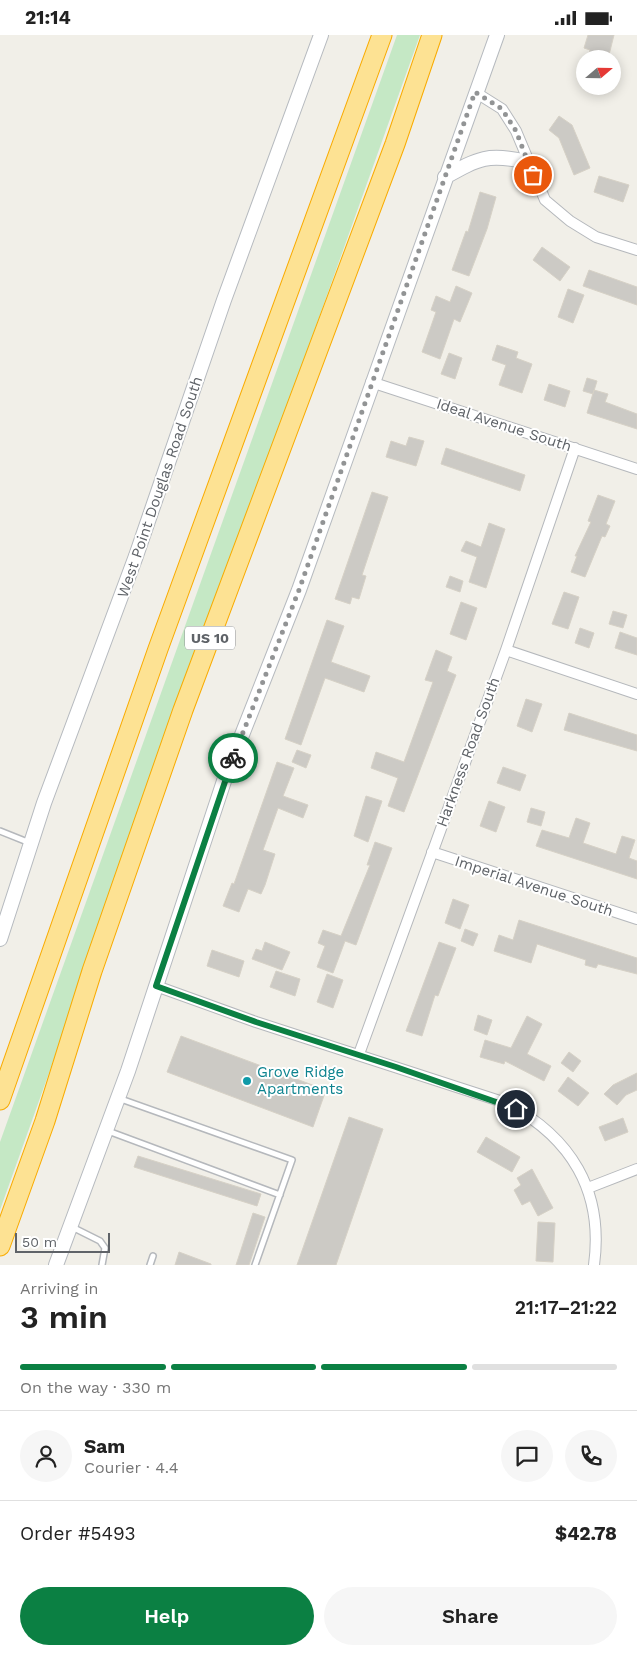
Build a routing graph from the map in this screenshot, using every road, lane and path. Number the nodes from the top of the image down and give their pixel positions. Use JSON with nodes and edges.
{"nodes":[{"id":1,"x":321,"y":35,"type":"edge"},
{"id":2,"x":382,"y":35,"type":"edge"},
{"id":3,"x":432,"y":35,"type":"edge"},
{"id":4,"x":497,"y":35,"type":"edge"},
{"id":5,"x":475,"y":92,"type":"junction"},
{"id":6,"x":528,"y":162,"type":"junction"},
{"id":7,"x":444,"y":177,"type":"junction"},
{"id":8,"x":637,"y":250,"type":"edge"},
{"id":9,"x":371,"y":382,"type":"junction"},
{"id":10,"x":575,"y":448,"type":"junction"},
{"id":11,"x":637,"y":469,"type":"edge"},
{"id":12,"x":506,"y":650,"type":"junction"},
{"id":13,"x":637,"y":693,"type":"edge"},
{"id":14,"x":0,"y":831,"type":"edge"},
{"id":15,"x":31,"y":843,"type":"junction"},
{"id":16,"x":432,"y":852,"type":"junction"},
{"id":17,"x":637,"y":919,"type":"edge"},
{"id":18,"x":0,"y":939,"type":"edge"},
{"id":19,"x":156,"y":986,"type":"junction"},
{"id":20,"x":359,"y":1054,"type":"junction"},
{"id":21,"x":118,"y":1098,"type":"junction"},
{"id":22,"x":0,"y":1100,"type":"edge"},
{"id":23,"x":105,"y":1130,"type":"junction"},
{"id":24,"x":637,"y":1169,"type":"edge"},
{"id":25,"x":588,"y":1188,"type":"junction"},
{"id":26,"x":280,"y":1195,"type":"junction"},
{"id":27,"x":70,"y":1226,"type":"junction"},
{"id":28,"x":0,"y":1246,"type":"edge"},
{"id":29,"x":153,"y":1256,"type":"dead end"},
{"id":30,"x":56,"y":1265,"type":"edge"},
{"id":31,"x":102,"y":1265,"type":"edge"},
{"id":32,"x":150,"y":1265,"type":"edge"},
{"id":33,"x":255,"y":1265,"type":"edge"},
{"id":34,"x":594,"y":1265,"type":"edge"}],
"edges":[{"from":1,"to":15,"type":"street","name":"West Point Douglas Road South"},
{"from":2,"to":22,"type":"highway","number":"US 10"},
{"from":3,"to":28,"type":"highway","number":"US 10"},
{"from":4,"to":5,"type":"street"},
{"from":5,"to":6,"type":"street"},
{"from":5,"to":7,"type":"street"},
{"from":6,"to":7,"type":"street"},
{"from":6,"to":8,"type":"street"},
{"from":7,"to":9,"type":"street"},
{"from":9,"to":10,"type":"street","name":"Ideal Avenue South"},
{"from":9,"to":19,"type":"street"},
{"from":10,"to":11,"type":"street","name":"Ideal Avenue South"},
{"from":10,"to":12,"type":"street","name":"Harkness Road South"},
{"from":12,"to":13,"type":"street"},
{"from":12,"to":16,"type":"street","name":"Harkness Road South"},
{"from":14,"to":15,"type":"lane"},
{"from":15,"to":18,"type":"street","name":"West Point Douglas Road South"},
{"from":16,"to":17,"type":"street","name":"Imperial Avenue South"},
{"from":16,"to":20,"type":"street","name":"Harkness Road South"},
{"from":19,"to":20,"type":"street"},
{"from":19,"to":21,"type":"street"},
{"from":20,"to":25,"type":"street"},
{"from":21,"to":23,"type":"street"},
{"from":21,"to":26,"type":"lane"},
{"from":23,"to":26,"type":"lane"},
{"from":23,"to":27,"type":"street"},
{"from":24,"to":25,"type":"street"},
{"from":25,"to":34,"type":"street"},
{"from":26,"to":33,"type":"lane"},
{"from":27,"to":30,"type":"street"},
{"from":27,"to":31,"type":"lane"},
{"from":29,"to":32,"type":"lane"}]}
